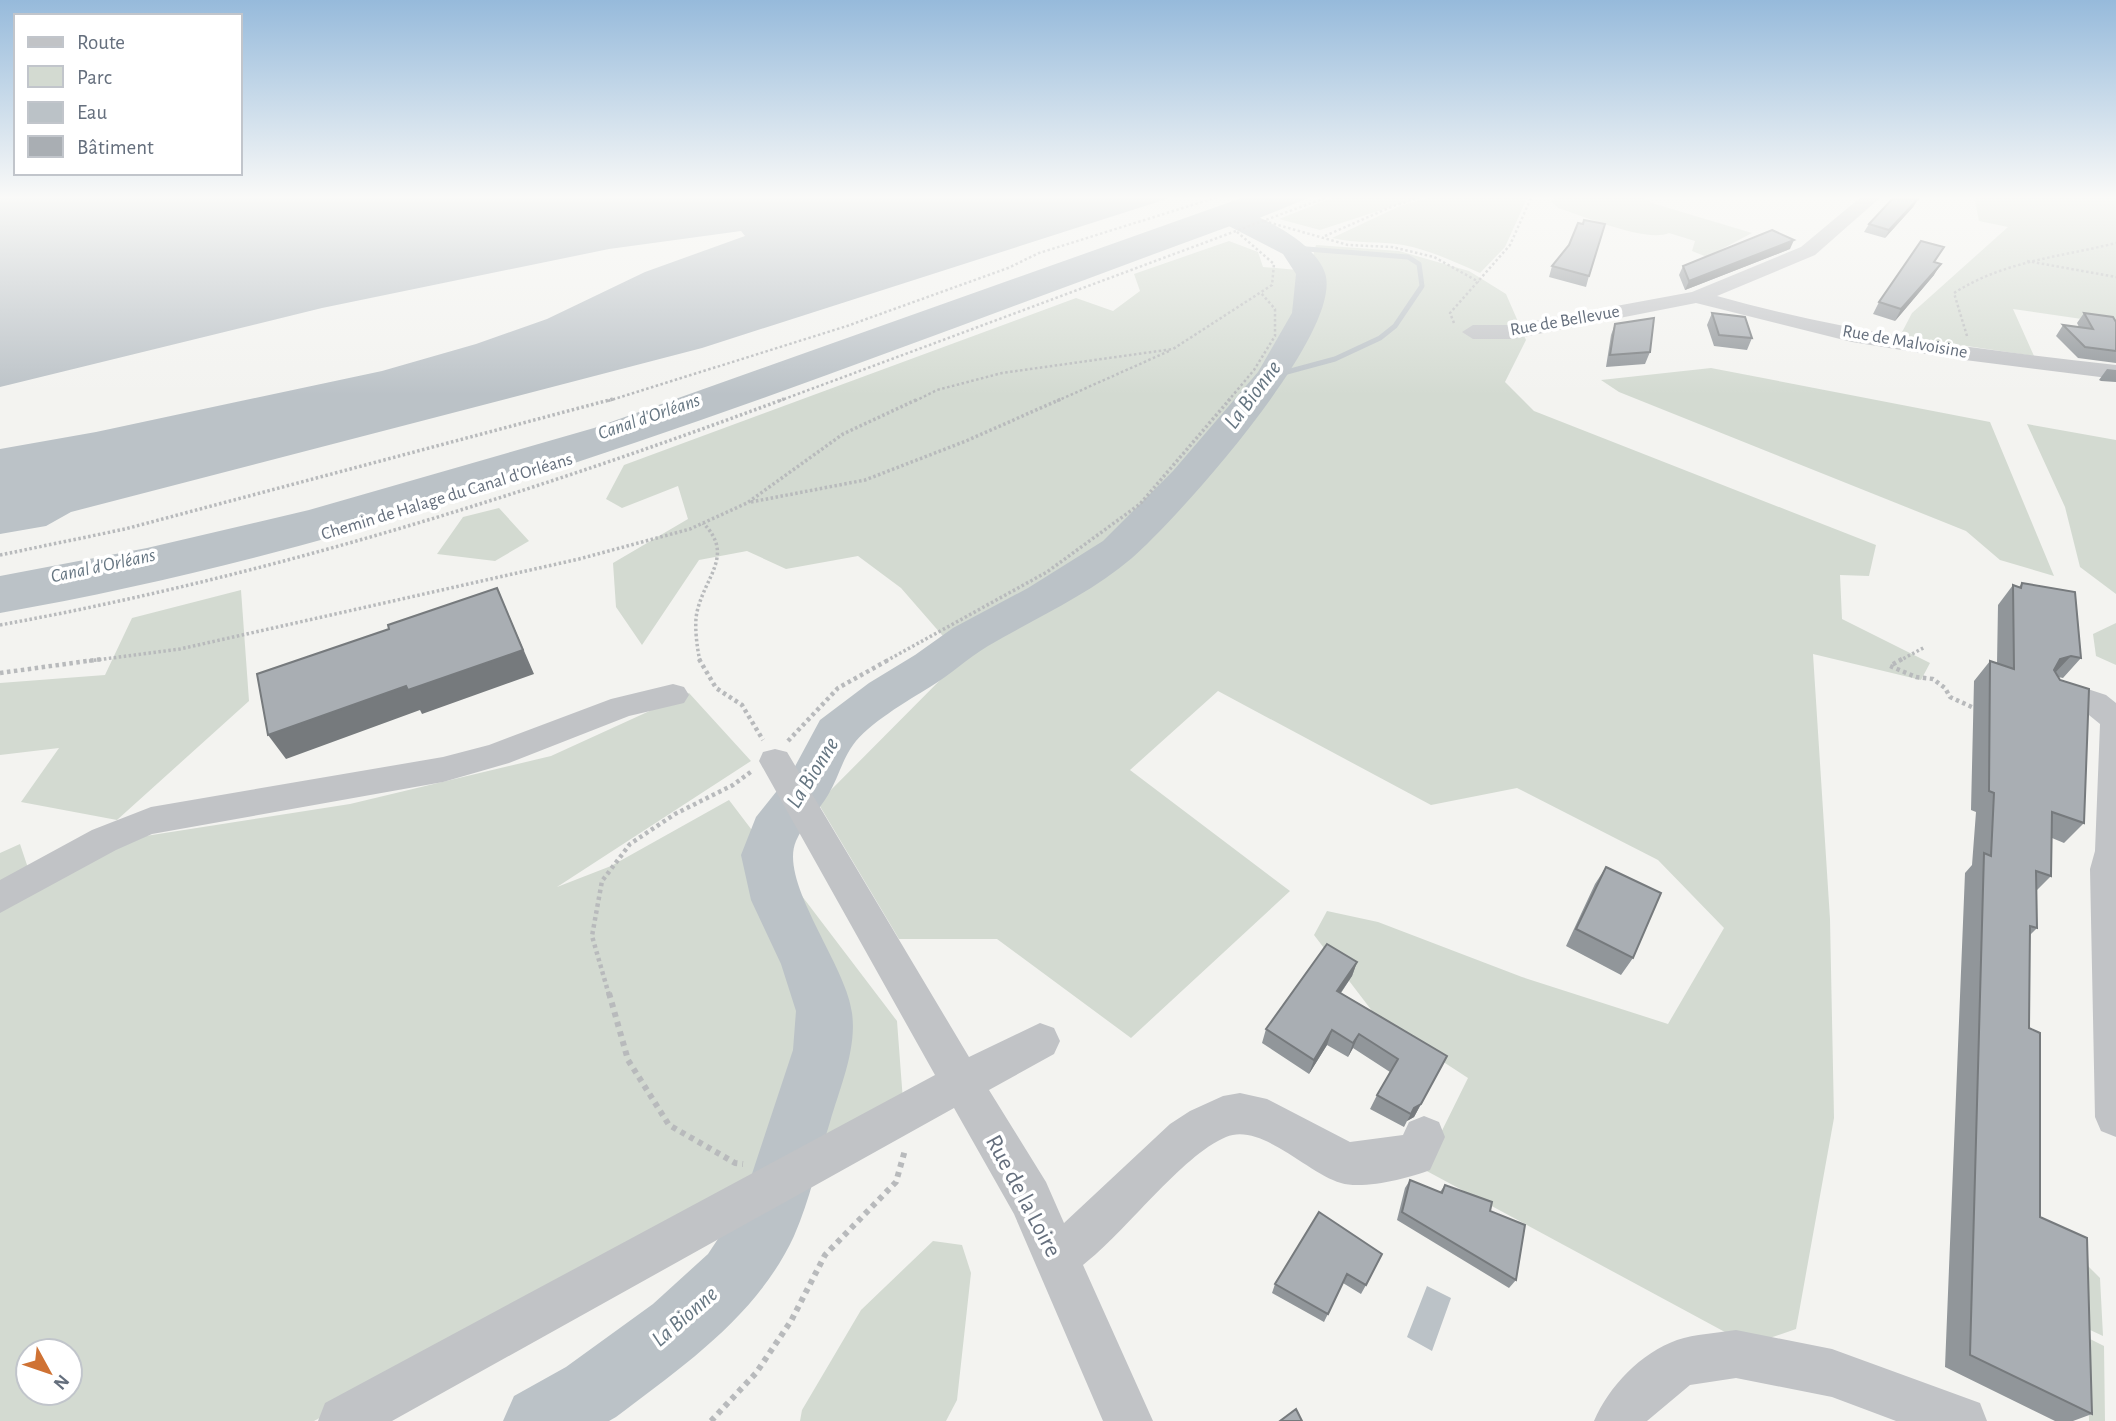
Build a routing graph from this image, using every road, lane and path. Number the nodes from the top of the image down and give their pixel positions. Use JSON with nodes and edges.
{"nodes":[{"id":1,"x":1020,"y":262,"type":"edge"},
{"id":2,"x":1152,"y":262,"type":"edge"},
{"id":3,"x":1272,"y":262,"type":"edge"},
{"id":4,"x":1444,"y":262,"type":"edge"},
{"id":5,"x":1495,"y":262,"type":"edge"},
{"id":6,"x":1780,"y":262,"type":"edge"},
{"id":7,"x":2020,"y":262,"type":"edge"},
{"id":8,"x":2031,"y":262,"type":"edge"},
{"id":9,"x":2116,"y":277,"type":"edge"},
{"id":10,"x":1479,"y":282,"type":"junction"},
{"id":11,"x":1261,"y":293,"type":"junction"},
{"id":12,"x":1697,"y":296,"type":"junction"},
{"id":13,"x":1473,"y":332,"type":"joint"},
{"id":14,"x":1173,"y":349,"type":"junction"},
{"id":15,"x":1973,"y":353,"type":"junction"},
{"id":16,"x":2116,"y":372,"type":"edge"},
{"id":17,"x":747,"y":503,"type":"junction"},
{"id":18,"x":703,"y":523,"type":"junction"},
{"id":19,"x":0,"y":555,"type":"edge"},
{"id":20,"x":0,"y":625,"type":"edge"},
{"id":21,"x":1925,"y":647,"type":"dead end"},
{"id":22,"x":0,"y":673,"type":"edge"},
{"id":23,"x":2054,"y":689,"type":"edge"},
{"id":24,"x":673,"y":695,"type":"dead end"},
{"id":25,"x":1974,"y":708,"type":"dead end"},
{"id":26,"x":774,"y":758,"type":"junction"},
{"id":27,"x":2114,"y":851,"type":"edge"},
{"id":28,"x":0,"y":898,"type":"edge"},
{"id":29,"x":1040,"y":1041,"type":"dead end"},
{"id":30,"x":960,"y":1082,"type":"junction"},
{"id":31,"x":2116,"y":1117,"type":"edge"},
{"id":32,"x":1424,"y":1137,"type":"dead end"},
{"id":33,"x":910,"y":1144,"type":"dead end"},
{"id":34,"x":735,"y":1163,"type":"dead end"},
{"id":35,"x":1056,"y":1258,"type":"junction"},
{"id":36,"x":343,"y":1421,"type":"edge"},
{"id":37,"x":710,"y":1421,"type":"edge"},
{"id":38,"x":1128,"y":1421,"type":"edge"},
{"id":39,"x":1619,"y":1421,"type":"edge"},
{"id":40,"x":1962,"y":1421,"type":"edge"}],
"edges":[{"from":1,"to":19,"type":"path"},
{"from":2,"to":20,"type":"path","name":"Chemin de Halage du Canal d'Orléans"},
{"from":3,"to":11,"type":"path"},
{"from":4,"to":10,"type":"path"},
{"from":5,"to":10,"type":"path"},
{"from":6,"to":12,"type":"street","name":"Rue de Bellevue"},
{"from":7,"to":15,"type":"path"},
{"from":8,"to":9,"type":"path"},
{"from":10,"to":13,"type":"path"},
{"from":11,"to":14,"type":"path"},
{"from":11,"to":26,"type":"path"},
{"from":12,"to":13,"type":"street","name":"Rue de Bellevue"},
{"from":12,"to":15,"type":"street","name":"Rue de Malvoisine"},
{"from":14,"to":17,"type":"path"},
{"from":14,"to":17,"type":"path"},
{"from":15,"to":16,"type":"street","name":"Rue de Malvoisine"},
{"from":17,"to":18,"type":"path"},
{"from":18,"to":22,"type":"path"},
{"from":18,"to":26,"type":"path"},
{"from":21,"to":25,"type":"path"},
{"from":23,"to":27,"type":"street"},
{"from":24,"to":28,"type":"street"},
{"from":26,"to":30,"type":"street","name":"Rue de la Loire"},
{"from":26,"to":34,"type":"path"},
{"from":27,"to":31,"type":"street"},
{"from":29,"to":30,"type":"street"},
{"from":30,"to":35,"type":"street","name":"Rue de la Loire"},
{"from":30,"to":36,"type":"street"},
{"from":32,"to":35,"type":"street"},
{"from":33,"to":37,"type":"path"},
{"from":35,"to":38,"type":"street","name":"Rue de la Loire"},
{"from":39,"to":40,"type":"street"}]}
